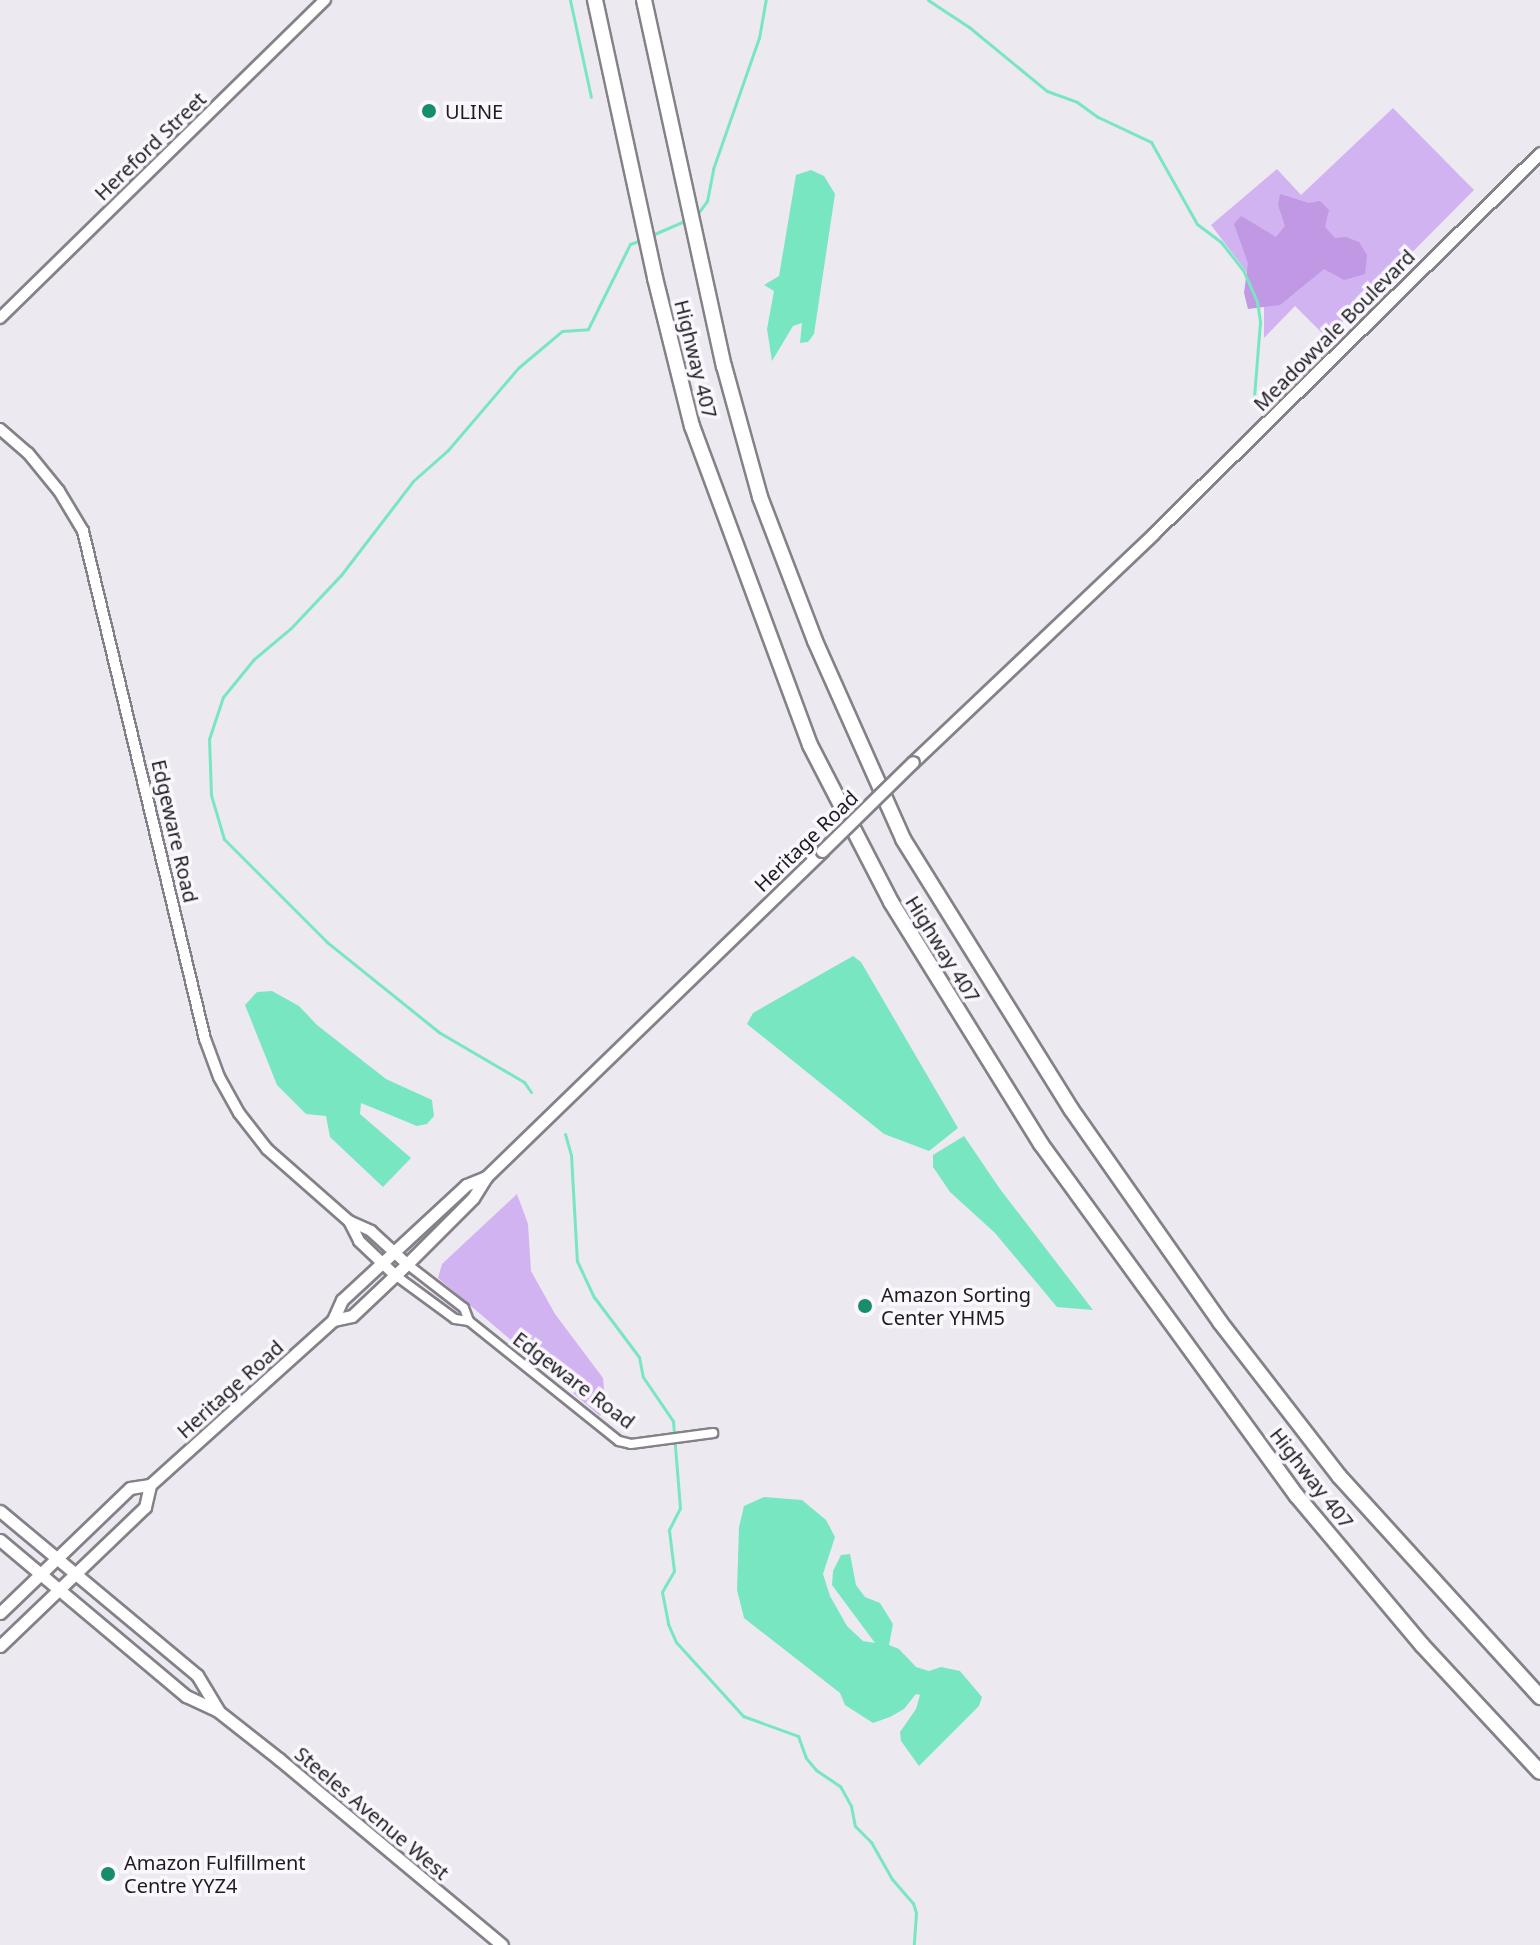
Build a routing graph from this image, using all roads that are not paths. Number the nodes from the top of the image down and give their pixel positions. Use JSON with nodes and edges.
{"nodes":[{"id":1,"x":325,"y":0,"type":"edge"},
{"id":2,"x":595,"y":0,"type":"edge"},
{"id":3,"x":644,"y":0,"type":"edge"},
{"id":4,"x":1540,"y":153,"type":"edge"},
{"id":5,"x":0,"y":318,"type":"edge"},
{"id":6,"x":0,"y":429,"type":"edge"},
{"id":7,"x":1153,"y":534,"type":"joint"},
{"id":8,"x":486,"y":1177,"type":"junction"},
{"id":9,"x":349,"y":1221,"type":"junction"},
{"id":10,"x":394,"y":1252,"type":"junction"},
{"id":11,"x":382,"y":1263,"type":"junction"},
{"id":12,"x":407,"y":1264,"type":"junction"},
{"id":13,"x":395,"y":1275,"type":"junction"},
{"id":14,"x":333,"y":1320,"type":"junction"},
{"id":15,"x":469,"y":1321,"type":"junction"},
{"id":16,"x":713,"y":1433,"type":"dead end"},
{"id":17,"x":150,"y":1485,"type":"junction"},
{"id":18,"x":0,"y":1511,"type":"edge"},
{"id":19,"x":0,"y":1540,"type":"edge"},
{"id":20,"x":57,"y":1559,"type":"junction"},
{"id":21,"x":75,"y":1573,"type":"junction"},
{"id":22,"x":41,"y":1574,"type":"junction"},
{"id":23,"x":59,"y":1589,"type":"junction"},
{"id":24,"x":0,"y":1613,"type":"edge"},
{"id":25,"x":0,"y":1646,"type":"edge"},
{"id":26,"x":1540,"y":1697,"type":"edge"},
{"id":27,"x":218,"y":1711,"type":"junction"},
{"id":28,"x":1540,"y":1772,"type":"edge"},
{"id":29,"x":502,"y":1945,"type":"edge"}],
"edges":[{"from":1,"to":5,"type":"street","name":"Hereford Street"},
{"from":2,"to":28,"type":"highway","name":"Highway 407"},
{"from":3,"to":26,"type":"highway","name":"Highway 407"},
{"from":4,"to":7,"type":"main road","name":"Meadowvale Boulevard"},
{"from":6,"to":9,"type":"street","name":"Edgeware Road"},
{"from":7,"to":8,"type":"main road","name":"Heritage Road","bridge":true},
{"from":8,"to":10,"type":"main road","name":"Heritage Road"},
{"from":8,"to":12,"type":"main road","name":"Heritage Road"},
{"from":9,"to":10,"type":"street","name":"Edgeware Road"},
{"from":9,"to":11,"type":"street","name":"Edgeware Road"},
{"from":10,"to":11,"type":"main road","name":"Heritage Road"},
{"from":10,"to":12,"type":"street","name":"Edgeware Road"},
{"from":11,"to":13,"type":"street","name":"Edgeware Road"},
{"from":11,"to":14,"type":"main road","name":"Heritage Road"},
{"from":12,"to":13,"type":"main road","name":"Heritage Road"},
{"from":12,"to":15,"type":"street","name":"Edgeware Road"},
{"from":13,"to":14,"type":"main road","name":"Heritage Road"},
{"from":13,"to":15,"type":"street","name":"Edgeware Road"},
{"from":14,"to":17,"type":"main road","name":"Heritage Road"},
{"from":15,"to":16,"type":"street","name":"Edgeware Road"},
{"from":17,"to":20,"type":"main road","name":"Heritage Road"},
{"from":17,"to":21,"type":"main road","name":"Heritage Road"},
{"from":18,"to":20,"type":"main road","name":"Steeles Avenue West"},
{"from":19,"to":22,"type":"main road","name":"Steeles Avenue West"},
{"from":20,"to":21,"type":"main road","name":"Steeles Avenue West"},
{"from":20,"to":22,"type":"main road","name":"Heritage Road"},
{"from":21,"to":23,"type":"main road","name":"Heritage Road"},
{"from":21,"to":27,"type":"main road","name":"Steeles Avenue West"},
{"from":22,"to":23,"type":"main road","name":"Steeles Avenue West"},
{"from":22,"to":24,"type":"main road","name":"Heritage Road"},
{"from":23,"to":25,"type":"main road","name":"Heritage Road"},
{"from":23,"to":27,"type":"main road","name":"Steeles Avenue West"},
{"from":27,"to":29,"type":"main road","name":"Steeles Avenue West"}]}
